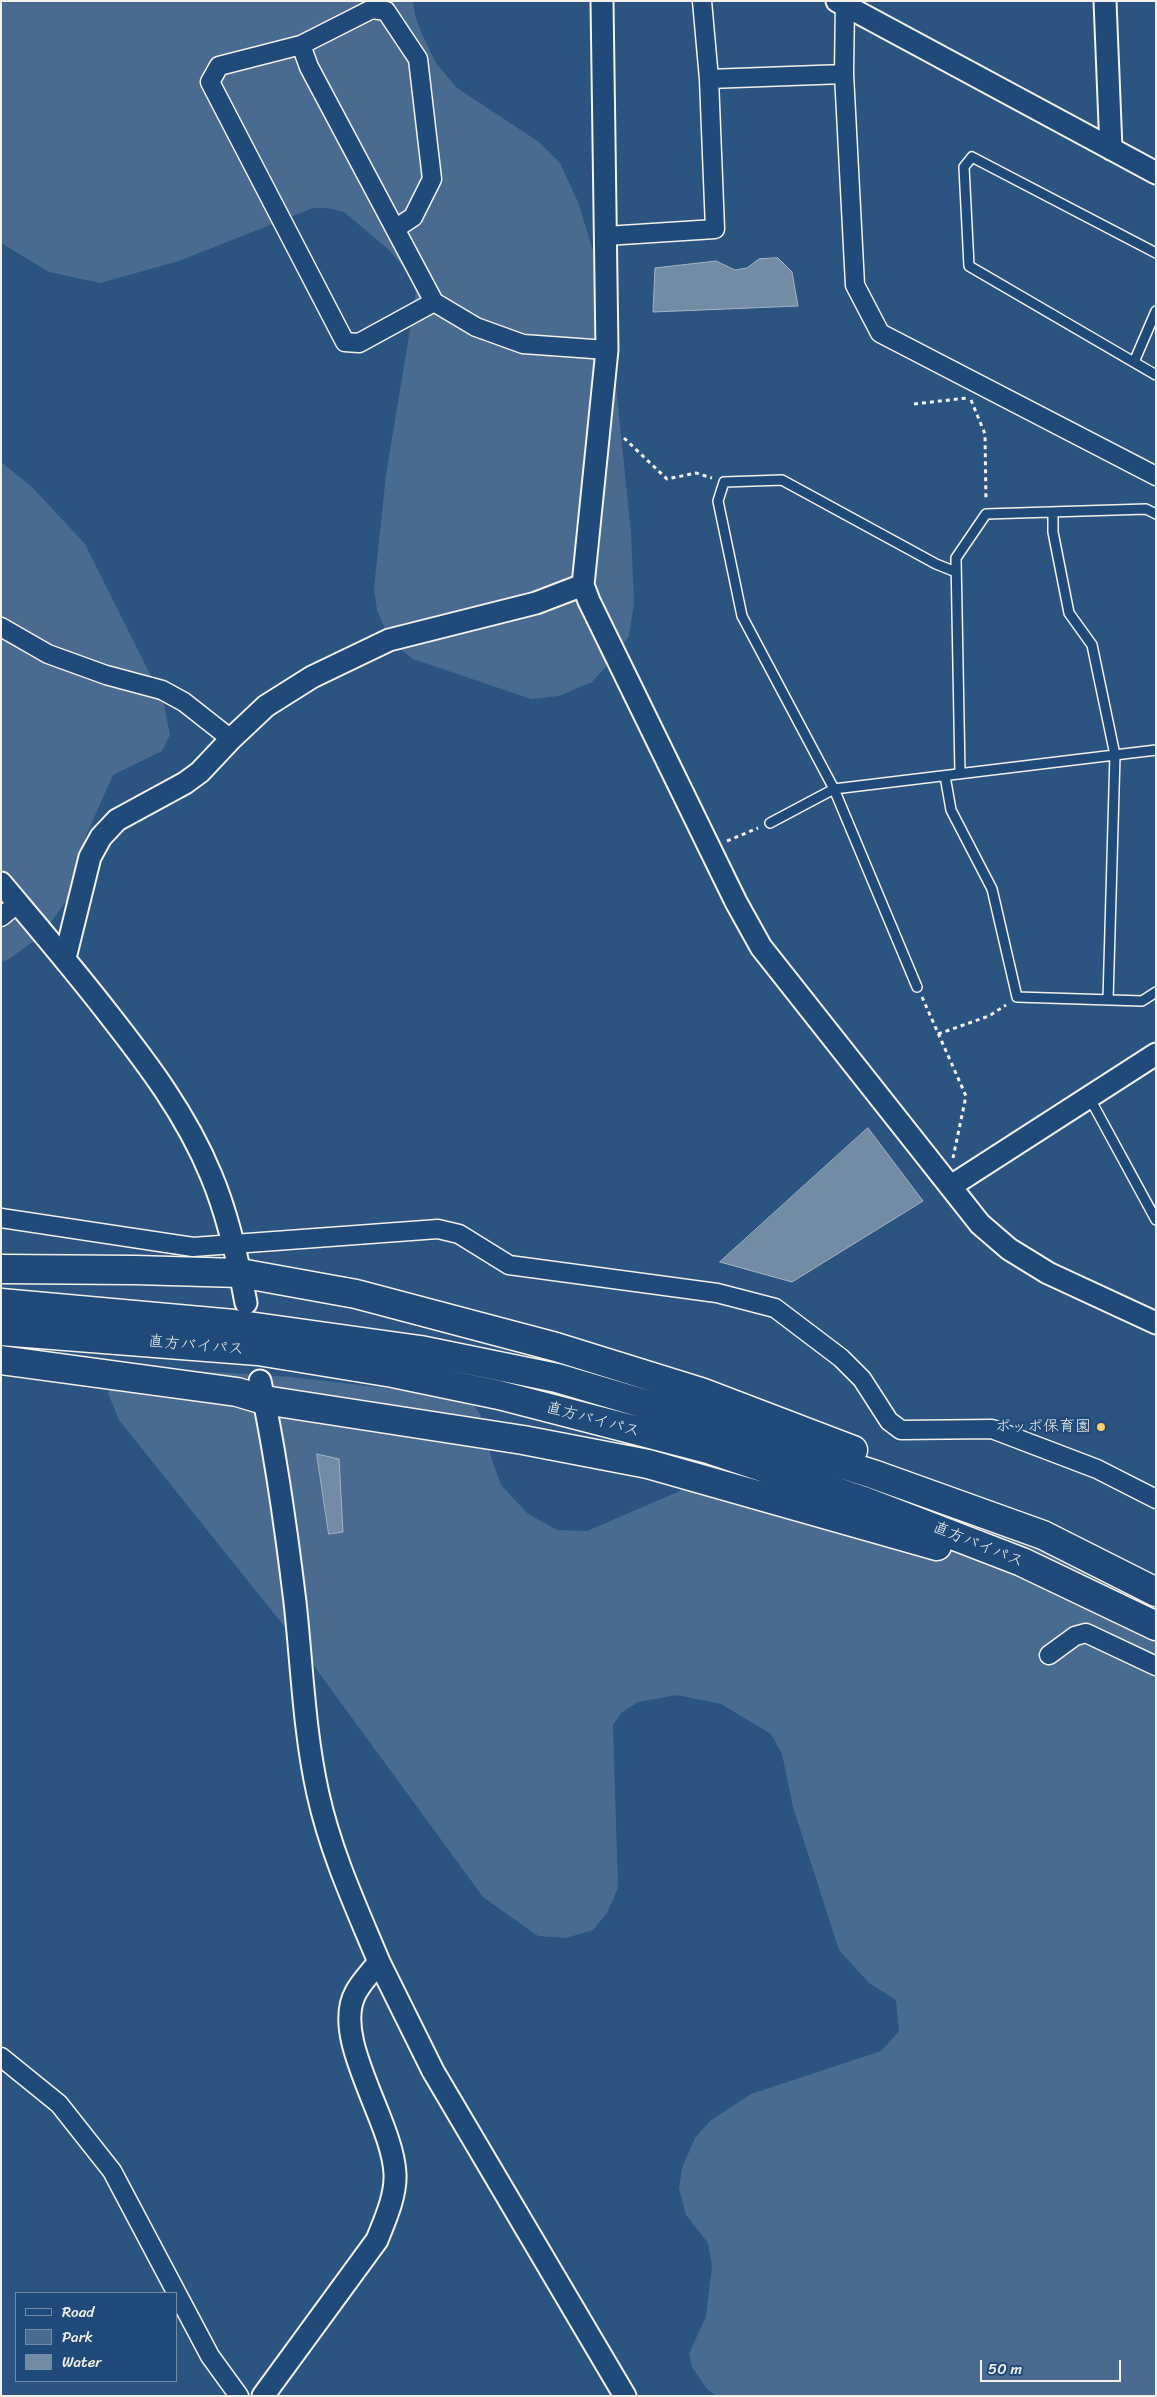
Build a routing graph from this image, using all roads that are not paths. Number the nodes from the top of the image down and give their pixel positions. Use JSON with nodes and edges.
{"nodes":[{"id":1,"x":602,"y":1,"type":"edge"},
{"id":2,"x":702,"y":1,"type":"edge"},
{"id":3,"x":1105,"y":1,"type":"edge"},
{"id":4,"x":842,"y":3,"type":"edge"},
{"id":5,"x":301,"y":45,"type":"junction"},
{"id":6,"x":844,"y":74,"type":"junction"},
{"id":7,"x":709,"y":79,"type":"junction"},
{"id":8,"x":1111,"y":149,"type":"junction"},
{"id":9,"x":1156,"y":174,"type":"edge"},
{"id":10,"x":395,"y":229,"type":"junction"},
{"id":11,"x":606,"y":236,"type":"junction"},
{"id":12,"x":1156,"y":253,"type":"edge"},
{"id":13,"x":434,"y":302,"type":"junction"},
{"id":14,"x":1156,"y":311,"type":"edge"},
{"id":15,"x":606,"y":350,"type":"junction"},
{"id":16,"x":1134,"y":362,"type":"junction"},
{"id":17,"x":1156,"y":375,"type":"edge"},
{"id":18,"x":1156,"y":476,"type":"edge"},
{"id":19,"x":1053,"y":512,"type":"junction"},
{"id":20,"x":1156,"y":514,"type":"edge"},
{"id":21,"x":956,"y":572,"type":"junction"},
{"id":22,"x":583,"y":584,"type":"junction"},
{"id":23,"x":1,"y":627,"type":"edge"},
{"id":24,"x":231,"y":739,"type":"junction"},
{"id":25,"x":1156,"y":750,"type":"edge"},
{"id":26,"x":1115,"y":755,"type":"junction"},
{"id":27,"x":960,"y":774,"type":"junction"},
{"id":28,"x":945,"y":776,"type":"junction"},
{"id":29,"x":834,"y":789,"type":"junction"},
{"id":30,"x":770,"y":823,"type":"road end"},
{"id":31,"x":1,"y":883,"type":"edge"},
{"id":32,"x":18,"y":903,"type":"junction"},
{"id":33,"x":1,"y":917,"type":"edge"},
{"id":34,"x":65,"y":958,"type":"junction"},
{"id":35,"x":917,"y":987,"type":"road end"},
{"id":36,"x":1156,"y":992,"type":"edge"},
{"id":37,"x":1108,"y":1000,"type":"junction"},
{"id":38,"x":1156,"y":1054,"type":"edge"},
{"id":39,"x":1089,"y":1097,"type":"junction"},
{"id":40,"x":951,"y":1186,"type":"junction"},
{"id":41,"x":1,"y":1218,"type":"edge"},
{"id":42,"x":1156,"y":1220,"type":"edge"},
{"id":43,"x":234,"y":1245,"type":"junction"},
{"id":44,"x":1,"y":1269,"type":"edge"},
{"id":45,"x":240,"y":1273,"type":"junction"},
{"id":46,"x":1,"y":1303,"type":"edge"},
{"id":47,"x":246,"y":1303,"type":"dead end"},
{"id":48,"x":1156,"y":1323,"type":"edge"},
{"id":49,"x":1,"y":1332,"type":"edge"},
{"id":50,"x":1,"y":1360,"type":"edge"},
{"id":51,"x":262,"y":1390,"type":"junction"},
{"id":52,"x":1156,"y":1499,"type":"edge"},
{"id":53,"x":1044,"y":1535,"type":"junction"},
{"id":54,"x":1022,"y":1562,"type":"junction"},
{"id":55,"x":1156,"y":1592,"type":"edge"},
{"id":56,"x":1156,"y":1626,"type":"edge"},
{"id":57,"x":1049,"y":1655,"type":"dead end"},
{"id":58,"x":1156,"y":1666,"type":"edge"},
{"id":59,"x":379,"y":1962,"type":"junction"},
{"id":60,"x":6,"y":2064,"type":"edge"},
{"id":61,"x":176,"y":2292,"type":"edge"},
{"id":62,"x":178,"y":2296,"type":"edge"},
{"id":63,"x":239,"y":2396,"type":"edge"},
{"id":64,"x":263,"y":2396,"type":"edge"},
{"id":65,"x":625,"y":2396,"type":"edge"}],
"edges":[{"from":1,"to":11,"type":"street"},
{"from":2,"to":7,"type":"street"},
{"from":3,"to":8,"type":"street"},
{"from":4,"to":6,"type":"street"},
{"from":4,"to":8,"type":"street"},
{"from":5,"to":10,"type":"street"},
{"from":5,"to":10,"type":"street"},
{"from":5,"to":13,"type":"street"},
{"from":6,"to":7,"type":"street"},
{"from":6,"to":18,"type":"street"},
{"from":7,"to":11,"type":"street"},
{"from":8,"to":9,"type":"street"},
{"from":10,"to":13,"type":"street"},
{"from":11,"to":15,"type":"street"},
{"from":12,"to":16,"type":"lane"},
{"from":13,"to":15,"type":"street"},
{"from":14,"to":16,"type":"lane"},
{"from":15,"to":22,"type":"street"},
{"from":16,"to":17,"type":"lane"},
{"from":19,"to":20,"type":"lane"},
{"from":19,"to":21,"type":"lane"},
{"from":19,"to":26,"type":"lane"},
{"from":21,"to":27,"type":"lane"},
{"from":21,"to":29,"type":"lane"},
{"from":22,"to":24,"type":"street"},
{"from":22,"to":40,"type":"street"},
{"from":23,"to":24,"type":"street"},
{"from":24,"to":34,"type":"street"},
{"from":25,"to":26,"type":"lane"},
{"from":26,"to":27,"type":"lane"},
{"from":26,"to":37,"type":"lane"},
{"from":27,"to":28,"type":"lane"},
{"from":28,"to":29,"type":"lane"},
{"from":28,"to":37,"type":"lane"},
{"from":29,"to":30,"type":"lane"},
{"from":29,"to":35,"type":"lane"},
{"from":31,"to":32,"type":"street"},
{"from":32,"to":33,"type":"street"},
{"from":32,"to":34,"type":"street"},
{"from":34,"to":43,"type":"street"},
{"from":36,"to":37,"type":"lane"},
{"from":38,"to":39,"type":"street"},
{"from":39,"to":40,"type":"street"},
{"from":39,"to":42,"type":"lane"},
{"from":40,"to":48,"type":"street"},
{"from":41,"to":43,"type":"street"},
{"from":43,"to":45,"type":"street"},
{"from":43,"to":52,"type":"street"},
{"from":44,"to":45,"type":"highway"},
{"from":45,"to":47,"type":"street"},
{"from":45,"to":53,"type":"highway"},
{"from":46,"to":53,"type":"highway","name":"直方バイパス"},
{"from":49,"to":54,"type":"highway","name":"直方バイパス"},
{"from":50,"to":51,"type":"highway"},
{"from":51,"to":54,"type":"highway"},
{"from":51,"to":59,"type":"street"},
{"from":53,"to":55,"type":"highway","name":"直方バイパス"},
{"from":54,"to":56,"type":"highway","name":"直方バイパス"},
{"from":57,"to":58,"type":"street"},
{"from":59,"to":64,"type":"street"},
{"from":59,"to":65,"type":"street"},
{"from":60,"to":61,"type":"street"},
{"from":62,"to":63,"type":"street"}]}
